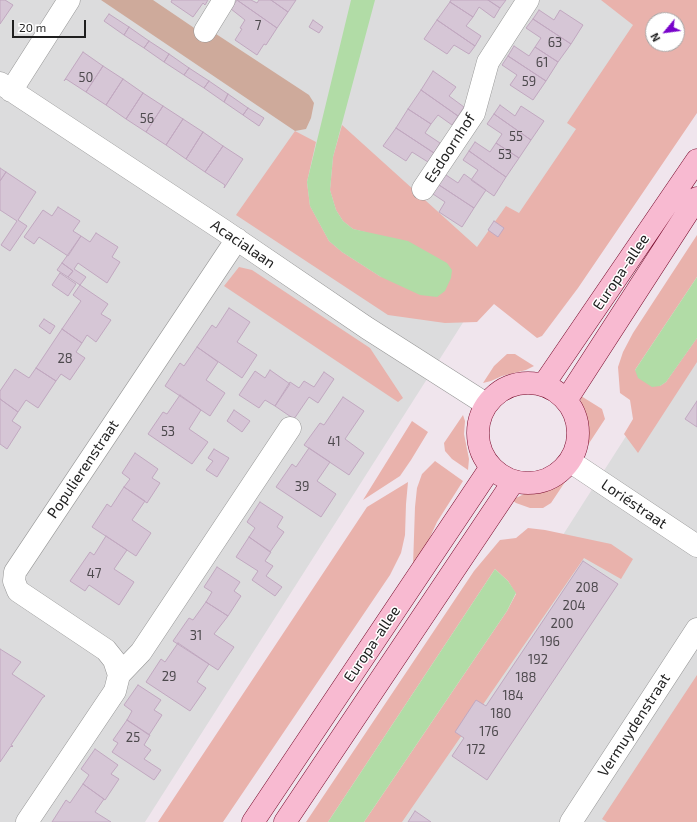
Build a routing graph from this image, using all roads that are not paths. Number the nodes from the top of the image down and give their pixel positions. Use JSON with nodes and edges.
{"nodes":[{"id":1,"x":69,"y":0,"type":"edge"},
{"id":2,"x":224,"y":0,"type":"edge"},
{"id":3,"x":528,"y":0,"type":"edge"},
{"id":4,"x":205,"y":31,"type":"dead end"},
{"id":5,"x":5,"y":87,"type":"edge"},
{"id":6,"x":697,"y":160,"type":"edge"},
{"id":7,"x":423,"y":189,"type":"dead end"},
{"id":8,"x":697,"y":198,"type":"edge"},
{"id":9,"x":237,"y":239,"type":"junction"},
{"id":10,"x":544,"y":384,"type":"junction"},
{"id":11,"x":567,"y":399,"type":"junction"},
{"id":12,"x":486,"y":404,"type":"junction"},
{"id":13,"x":290,"y":428,"type":"dead end"},
{"id":14,"x":571,"y":462,"type":"junction"},
{"id":15,"x":491,"y":467,"type":"junction"},
{"id":16,"x":513,"y":482,"type":"junction"},
{"id":17,"x":697,"y":546,"type":"edge"},
{"id":18,"x":697,"y":629,"type":"edge"},
{"id":19,"x":119,"y":674,"type":"junction"},
{"id":20,"x":27,"y":822,"type":"edge"},
{"id":21,"x":253,"y":822,"type":"edge"},
{"id":22,"x":285,"y":822,"type":"edge"},
{"id":23,"x":571,"y":822,"type":"edge"}],
"edges":[{"from":1,"to":5,"type":"street"},
{"from":2,"to":4,"type":"street"},
{"from":3,"to":7,"type":"street","name":"Esdoornhof"},
{"from":5,"to":9,"type":"street","name":"Acacialaan"},
{"from":6,"to":10,"type":"main road","name":"Europa-allee"},
{"from":8,"to":11,"type":"main road","name":"Europa-allee"},
{"from":9,"to":12,"type":"street","name":"Acacialaan"},
{"from":9,"to":19,"type":"street","name":"Populierenstraat"},
{"from":10,"to":11,"type":"main road"},
{"from":10,"to":12,"type":"main road"},
{"from":11,"to":14,"type":"main road"},
{"from":12,"to":15,"type":"main road"},
{"from":13,"to":19,"type":"street"},
{"from":14,"to":16,"type":"main road"},
{"from":14,"to":17,"type":"street","name":"Loriéstraat"},
{"from":15,"to":16,"type":"main road"},
{"from":15,"to":21,"type":"main road","name":"Europa-allee"},
{"from":16,"to":22,"type":"main road","name":"Europa-allee"},
{"from":18,"to":23,"type":"street","name":"Vermuydenstraat"},
{"from":19,"to":20,"type":"street"}]}
